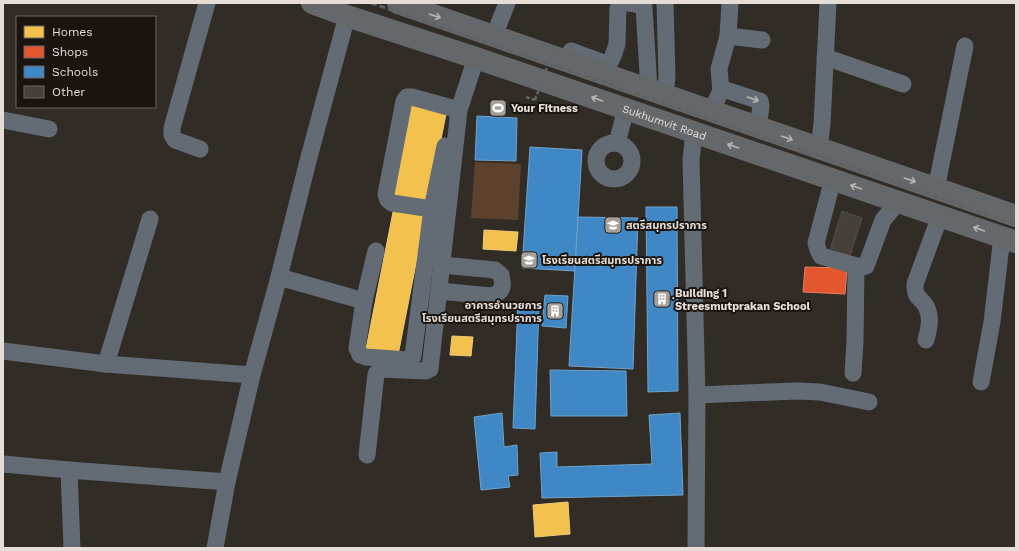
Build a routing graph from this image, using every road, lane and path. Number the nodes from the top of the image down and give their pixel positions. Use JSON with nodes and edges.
{"nodes":[{"id":1,"x":207,"y":3,"type":"edge"},
{"id":2,"x":312,"y":3,"type":"edge"},
{"id":3,"x":398,"y":3,"type":"edge"},
{"id":4,"x":508,"y":3,"type":"edge"},
{"id":5,"x":621,"y":3,"type":"edge"},
{"id":6,"x":628,"y":3,"type":"edge"},
{"id":7,"x":665,"y":3,"type":"edge"},
{"id":8,"x":730,"y":3,"type":"edge"},
{"id":9,"x":828,"y":3,"type":"edge"},
{"id":10,"x":347,"y":16,"type":"junction"},
{"id":11,"x":494,"y":36,"type":"junction"},
{"id":12,"x":728,"y":36,"type":"junction"},
{"id":13,"x":762,"y":40,"type":"dead end"},
{"id":14,"x":965,"y":46,"type":"dead end"},
{"id":15,"x":554,"y":48,"type":"dead end"},
{"id":16,"x":571,"y":51,"type":"dead end"},
{"id":17,"x":825,"y":57,"type":"junction"},
{"id":18,"x":476,"y":58,"type":"junction"},
{"id":19,"x":606,"y":70,"type":"junction"},
{"id":20,"x":903,"y":84,"type":"dead end"},
{"id":21,"x":721,"y":91,"type":"junction"},
{"id":22,"x":657,"y":93,"type":"junction"},
{"id":23,"x":526,"y":97,"type":"dead end"},
{"id":24,"x":456,"y":109,"type":"junction"},
{"id":25,"x":626,"y":109,"type":"junction"},
{"id":26,"x":710,"y":111,"type":"junction"},
{"id":27,"x":3,"y":120,"type":"edge"},
{"id":28,"x":49,"y":128,"type":"dead end"},
{"id":29,"x":758,"y":128,"type":"junction"},
{"id":30,"x":694,"y":132,"type":"junction"},
{"id":31,"x":617,"y":143,"type":"dead end"},
{"id":32,"x":819,"y":148,"type":"junction"},
{"id":33,"x":200,"y":149,"type":"dead end"},
{"id":34,"x":833,"y":179,"type":"junction"},
{"id":35,"x":936,"y":189,"type":"junction"},
{"id":36,"x":898,"y":202,"type":"junction"},
{"id":37,"x":432,"y":209,"type":"junction"},
{"id":38,"x":940,"y":216,"type":"junction"},
{"id":39,"x":1016,"y":216,"type":"edge"},
{"id":40,"x":150,"y":219,"type":"dead end"},
{"id":41,"x":1009,"y":239,"type":"edge"},
{"id":42,"x":376,"y":251,"type":"dead end"},
{"id":43,"x":442,"y":265,"type":"junction"},
{"id":44,"x":856,"y":266,"type":"junction"},
{"id":45,"x":279,"y":277,"type":"junction"},
{"id":46,"x":439,"y":292,"type":"junction"},
{"id":47,"x":364,"y":301,"type":"junction"},
{"id":48,"x":926,"y":340,"type":"dead end"},
{"id":49,"x":3,"y":351,"type":"edge"},
{"id":50,"x":106,"y":364,"type":"junction"},
{"id":51,"x":853,"y":373,"type":"dead end"},
{"id":52,"x":252,"y":375,"type":"junction"},
{"id":53,"x":981,"y":382,"type":"dead end"},
{"id":54,"x":697,"y":395,"type":"junction"},
{"id":55,"x":869,"y":402,"type":"dead end"},
{"id":56,"x":367,"y":456,"type":"dead end"},
{"id":57,"x":3,"y":464,"type":"edge"},
{"id":58,"x":69,"y":470,"type":"junction"},
{"id":59,"x":227,"y":482,"type":"junction"},
{"id":60,"x":72,"y":548,"type":"edge"},
{"id":61,"x":215,"y":548,"type":"edge"},
{"id":62,"x":696,"y":548,"type":"edge"}],
"edges":[{"from":1,"to":33,"type":"street"},
{"from":2,"to":10,"type":"highway","name":"Sukhumvit Road"},
{"from":3,"to":11,"type":"highway","one_way":true},
{"from":4,"to":11,"type":"street"},
{"from":5,"to":19,"type":"street"},
{"from":6,"to":22,"type":"street"},
{"from":7,"to":22,"type":"street"},
{"from":8,"to":12,"type":"street"},
{"from":9,"to":17,"type":"street"},
{"from":10,"to":18,"type":"highway","name":"Sukhumvit Road"},
{"from":10,"to":45,"type":"street"},
{"from":11,"to":19,"type":"highway"},
{"from":12,"to":13,"type":"street"},
{"from":12,"to":21,"type":"street"},
{"from":14,"to":35,"type":"street"},
{"from":15,"to":23,"type":"path","bridge":true},
{"from":16,"to":19,"type":"street"},
{"from":17,"to":20,"type":"street"},
{"from":17,"to":32,"type":"street"},
{"from":18,"to":24,"type":"street"},
{"from":25,"to":18,"type":"highway","name":"Sukhumvit Road","one_way":true},
{"from":19,"to":22,"type":"highway"},
{"from":21,"to":26,"type":"street"},
{"from":21,"to":29,"type":"street","one_way":true},
{"from":22,"to":26,"type":"highway"},
{"from":24,"to":37,"type":"street"},
{"from":24,"to":37,"type":"street"},
{"from":24,"to":43,"type":"street"},
{"from":25,"to":30,"type":"highway","name":"Sukhumvit Road"},
{"from":25,"to":31,"type":"street"},
{"from":26,"to":29,"type":"highway"},
{"from":27,"to":28,"type":"street"},
{"from":29,"to":32,"type":"highway","one_way":true},
{"from":34,"to":30,"type":"highway","name":"Sukhumvit Road","one_way":true},
{"from":30,"to":54,"type":"street"},
{"from":32,"to":35,"type":"highway","one_way":true},
{"from":36,"to":34,"type":"highway","name":"Sukhumvit Road","one_way":true},
{"from":34,"to":44,"type":"street"},
{"from":35,"to":39,"type":"highway"},
{"from":36,"to":38,"type":"highway","name":"Sukhumvit Road"},
{"from":36,"to":44,"type":"street"},
{"from":37,"to":47,"type":"street"},
{"from":41,"to":38,"type":"highway","name":"Sukhumvit Road","one_way":true},
{"from":38,"to":48,"type":"street"},
{"from":40,"to":50,"type":"street"},
{"from":41,"to":53,"type":"street"},
{"from":42,"to":47,"type":"street"},
{"from":43,"to":46,"type":"street"},
{"from":43,"to":46,"type":"street"},
{"from":44,"to":51,"type":"street"},
{"from":45,"to":47,"type":"street"},
{"from":45,"to":52,"type":"street"},
{"from":46,"to":56,"type":"street"},
{"from":49,"to":50,"type":"street"},
{"from":50,"to":52,"type":"street"},
{"from":52,"to":59,"type":"street"},
{"from":54,"to":55,"type":"street"},
{"from":54,"to":62,"type":"street"},
{"from":57,"to":58,"type":"street"},
{"from":58,"to":59,"type":"street"},
{"from":58,"to":60,"type":"street"},
{"from":59,"to":61,"type":"street"}]}
